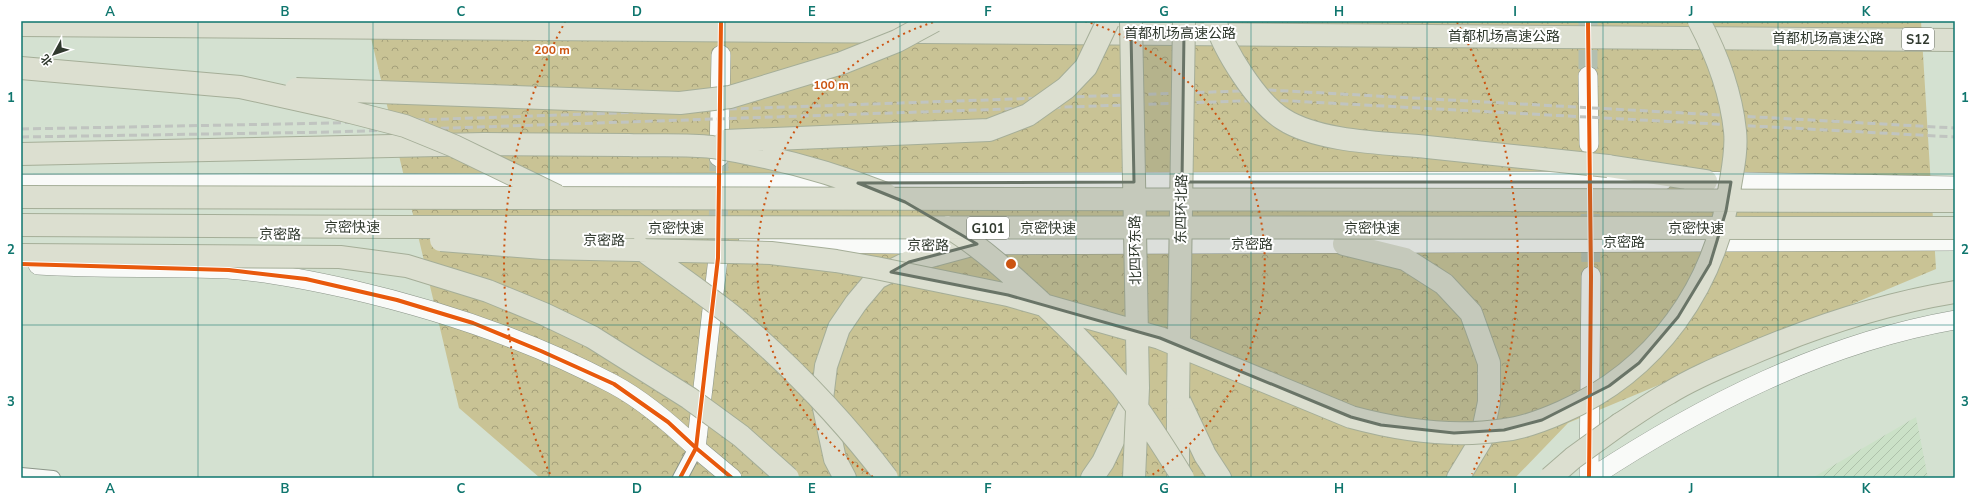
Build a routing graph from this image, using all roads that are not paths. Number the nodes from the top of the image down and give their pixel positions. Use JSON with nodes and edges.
{"nodes":[{"id":1,"x":934,"y":21,"type":"edge"},
{"id":2,"x":1108,"y":21,"type":"edge"},
{"id":3,"x":1131,"y":21,"type":"edge"},
{"id":4,"x":1184,"y":21,"type":"edge"},
{"id":5,"x":1215,"y":21,"type":"edge"},
{"id":6,"x":1699,"y":21,"type":"edge"},
{"id":7,"x":21,"y":25,"type":"edge"},
{"id":8,"x":1955,"y":40,"type":"edge"},
{"id":9,"x":721,"y":54,"type":"dead end"},
{"id":10,"x":21,"y":68,"type":"edge"},
{"id":11,"x":1588,"y":76,"type":"tunnel mouth"},
{"id":12,"x":240,"y":87,"type":"junction"},
{"id":13,"x":1589,"y":144,"type":"dead end"},
{"id":14,"x":629,"y":145,"type":"junction"},
{"id":15,"x":21,"y":154,"type":"edge"},
{"id":16,"x":719,"y":159,"type":"tunnel mouth"},
{"id":17,"x":1706,"y":181,"type":"junction"},
{"id":18,"x":21,"y":184,"type":"edge"},
{"id":19,"x":1955,"y":186,"type":"edge"},
{"id":20,"x":21,"y":197,"type":"edge"},
{"id":21,"x":1955,"y":201,"type":"edge"},
{"id":22,"x":21,"y":225,"type":"edge"},
{"id":23,"x":395,"y":227,"type":"junction"},
{"id":24,"x":1955,"y":228,"type":"edge"},
{"id":25,"x":21,"y":232,"type":"edge"},
{"id":26,"x":1955,"y":241,"type":"edge"},
{"id":27,"x":1344,"y":244,"type":"junction"},
{"id":28,"x":972,"y":245,"type":"junction"},
{"id":29,"x":21,"y":255,"type":"edge"},
{"id":30,"x":718,"y":258,"type":"tunnel mouth"},
{"id":31,"x":21,"y":264,"type":"edge"},
{"id":32,"x":1591,"y":276,"type":"tunnel mouth"},
{"id":33,"x":1955,"y":292,"type":"edge"},
{"id":34,"x":1955,"y":320,"type":"edge"},
{"id":35,"x":1138,"y":388,"type":"junction"},
{"id":36,"x":1178,"y":398,"type":"junction"},
{"id":37,"x":696,"y":448,"type":"junction"},
{"id":38,"x":21,"y":475,"type":"edge"},
{"id":39,"x":53,"y":478,"type":"edge"},
{"id":40,"x":680,"y":478,"type":"edge"},
{"id":41,"x":732,"y":478,"type":"edge"},
{"id":42,"x":788,"y":478,"type":"edge"},
{"id":43,"x":845,"y":478,"type":"edge"},
{"id":44,"x":887,"y":478,"type":"edge"},
{"id":45,"x":1092,"y":478,"type":"edge"},
{"id":46,"x":1134,"y":478,"type":"edge"},
{"id":47,"x":1178,"y":478,"type":"edge"},
{"id":48,"x":1183,"y":478,"type":"edge"},
{"id":49,"x":1220,"y":478,"type":"edge"},
{"id":50,"x":1458,"y":478,"type":"edge"},
{"id":51,"x":1550,"y":478,"type":"edge"},
{"id":52,"x":1590,"y":478,"type":"edge"}],
"edges":[{"from":1,"to":12,"type":"highway","bridge":true},
{"from":2,"to":14,"type":"highway","bridge":true},
{"from":3,"to":35,"type":"highway","name":"北四环东路","bridge":true},
{"from":4,"to":36,"type":"highway","name":"东四环北路","bridge":true},
{"from":5,"to":17,"type":"highway","bridge":true},
{"from":6,"to":23,"type":"highway","bridge":true},
{"from":7,"to":8,"type":"highway","name":"首都机场高速公路","number":"S12"},
{"from":9,"to":16,"type":"main road"},
{"from":10,"to":12,"type":"highway","bridge":true},
{"from":11,"to":13,"type":"main road"},
{"from":12,"to":44,"type":"highway","bridge":true},
{"from":14,"to":15,"type":"highway"},
{"from":14,"to":48,"type":"highway","bridge":true},
{"from":17,"to":18,"type":"main road"},
{"from":17,"to":19,"type":"main road"},
{"from":20,"to":21,"type":"highway","name":"京密快速","number":"G101","bridge":true},
{"from":22,"to":23,"type":"highway","name":"京密快速","number":"G101","bridge":true},
{"from":23,"to":24,"type":"highway","name":"京密快速","number":"G101","bridge":true},
{"from":25,"to":28,"type":"main road","name":"京密路","number":"G101"},
{"from":26,"to":27,"type":"main road","name":"京密路","number":"G101"},
{"from":27,"to":28,"type":"main road","name":"京密路","number":"G101"},
{"from":27,"to":50,"type":"highway"},
{"from":28,"to":43,"type":"highway","bridge":true},
{"from":29,"to":42,"type":"highway","bridge":true},
{"from":30,"to":37,"type":"main road"},
{"from":31,"to":37,"type":"main road"},
{"from":32,"to":52,"type":"main road"},
{"from":33,"to":51,"type":"highway","bridge":true},
{"from":34,"to":52,"type":"main road"},
{"from":35,"to":45,"type":"highway","bridge":true},
{"from":35,"to":46,"type":"highway","name":"北四环东路","bridge":true},
{"from":36,"to":47,"type":"highway","bridge":true},
{"from":36,"to":49,"type":"highway"},
{"from":37,"to":40,"type":"street"},
{"from":37,"to":41,"type":"main road"},
{"from":38,"to":39,"type":"street"}]}
